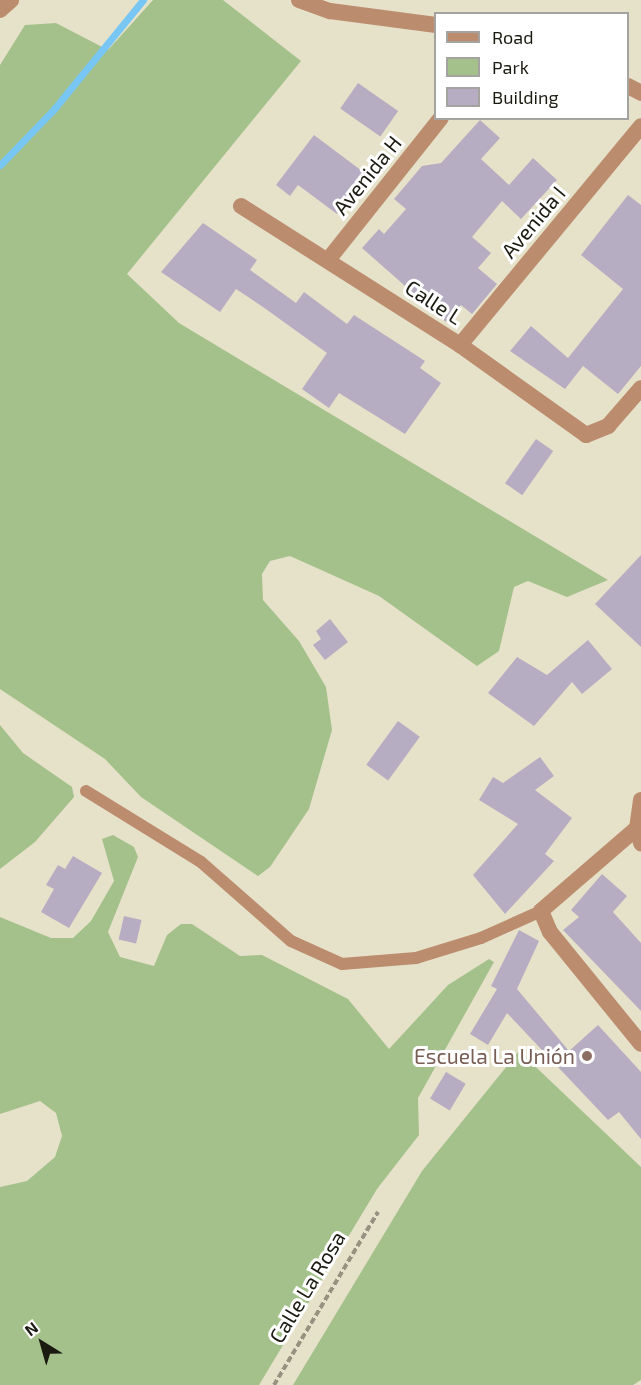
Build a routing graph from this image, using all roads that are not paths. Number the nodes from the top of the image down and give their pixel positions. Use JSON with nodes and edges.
{"nodes":[{"id":1,"x":11,"y":0,"type":"edge"},
{"id":2,"x":299,"y":0,"type":"edge"},
{"id":3,"x":0,"y":10,"type":"edge"},
{"id":4,"x":434,"y":25,"type":"edge"},
{"id":5,"x":439,"y":120,"type":"edge"},
{"id":6,"x":641,"y":126,"type":"edge"},
{"id":7,"x":240,"y":206,"type":"dead end"},
{"id":8,"x":328,"y":260,"type":"junction"},
{"id":9,"x":460,"y":345,"type":"junction"},
{"id":10,"x":641,"y":388,"type":"edge"},
{"id":11,"x":86,"y":791,"type":"dead end"},
{"id":12,"x":641,"y":800,"type":"edge"},
{"id":13,"x":639,"y":835,"type":"edge"},
{"id":14,"x":541,"y":911,"type":"junction"},
{"id":15,"x":641,"y":1044,"type":"edge"}],
"edges":[{"from":1,"to":3,"type":"street"},
{"from":2,"to":4,"type":"street"},
{"from":5,"to":8,"type":"street","name":"Avenida H"},
{"from":6,"to":9,"type":"street","name":"Avenida I"},
{"from":7,"to":8,"type":"street","name":"Calle L"},
{"from":8,"to":9,"type":"street","name":"Calle L"},
{"from":9,"to":10,"type":"street","name":"Calle L"},
{"from":11,"to":14,"type":"lane"},
{"from":12,"to":13,"type":"street"},
{"from":13,"to":14,"type":"street"},
{"from":14,"to":15,"type":"street"}]}
